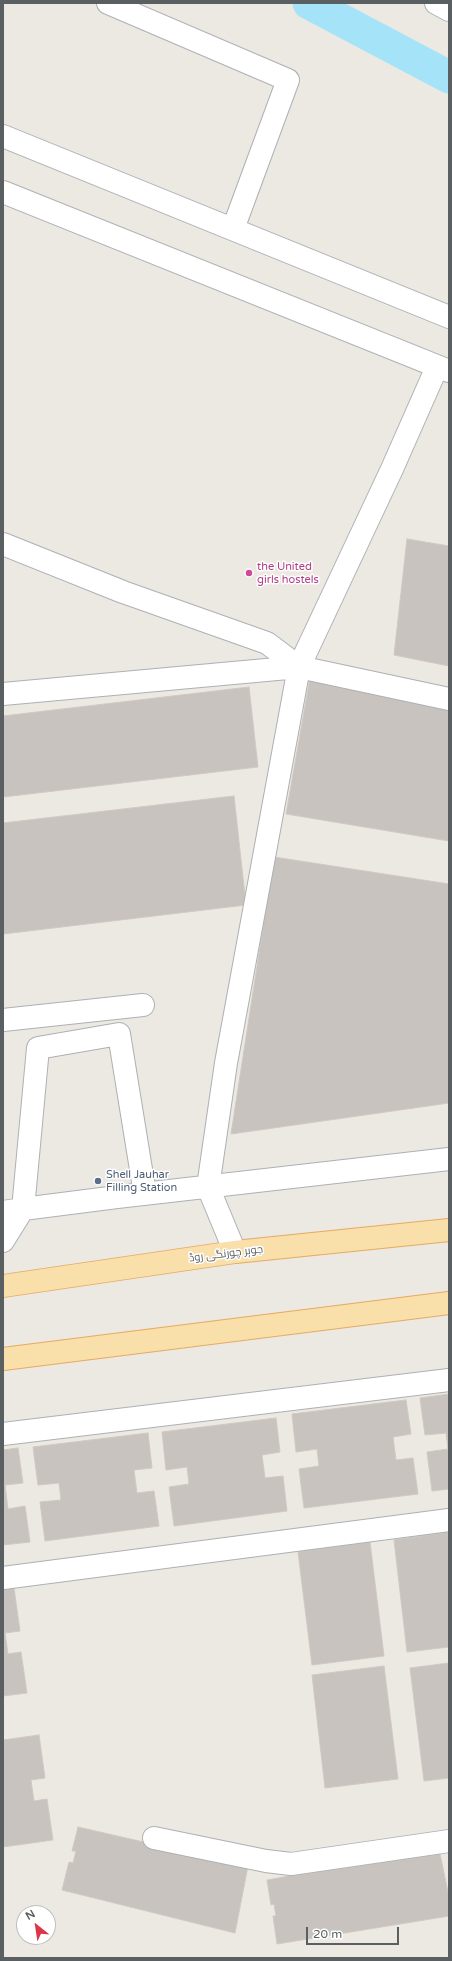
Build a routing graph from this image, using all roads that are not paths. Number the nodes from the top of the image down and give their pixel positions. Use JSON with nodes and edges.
{"nodes":[{"id":1,"x":108,"y":3,"type":"edge"},
{"id":2,"x":436,"y":3,"type":"edge"},
{"id":3,"x":449,"y":10,"type":"edge"},
{"id":4,"x":3,"y":136,"type":"edge"},
{"id":5,"x":3,"y":192,"type":"edge"},
{"id":6,"x":232,"y":229,"type":"junction"},
{"id":7,"x":449,"y":317,"type":"edge"},
{"id":8,"x":443,"y":369,"type":"edge"},
{"id":9,"x":3,"y":544,"type":"edge"},
{"id":10,"x":299,"y":667,"type":"junction"},
{"id":11,"x":3,"y":694,"type":"edge"},
{"id":12,"x":449,"y":699,"type":"edge"},
{"id":13,"x":143,"y":1005,"type":"dead end"},
{"id":14,"x":3,"y":1020,"type":"edge"},
{"id":15,"x":449,"y":1159,"type":"edge"},
{"id":16,"x":208,"y":1187,"type":"junction"},
{"id":17,"x":145,"y":1194,"type":"junction"},
{"id":18,"x":13,"y":1211,"type":"edge"},
{"id":19,"x":449,"y":1230,"type":"edge"},
{"id":20,"x":3,"y":1241,"type":"edge"},
{"id":21,"x":235,"y":1252,"type":"junction"},
{"id":22,"x":3,"y":1286,"type":"edge"},
{"id":23,"x":449,"y":1304,"type":"edge"},
{"id":24,"x":3,"y":1359,"type":"edge"},
{"id":25,"x":449,"y":1380,"type":"edge"},
{"id":26,"x":3,"y":1434,"type":"edge"},
{"id":27,"x":449,"y":1520,"type":"edge"},
{"id":28,"x":3,"y":1578,"type":"edge"},
{"id":29,"x":154,"y":1838,"type":"dead end"},
{"id":30,"x":449,"y":1841,"type":"edge"}],
"edges":[{"from":1,"to":6,"type":"street"},
{"from":2,"to":3,"type":"street"},
{"from":4,"to":6,"type":"street"},
{"from":5,"to":8,"type":"street"},
{"from":6,"to":7,"type":"street"},
{"from":8,"to":10,"type":"street"},
{"from":9,"to":10,"type":"street"},
{"from":10,"to":11,"type":"street"},
{"from":10,"to":12,"type":"street"},
{"from":10,"to":16,"type":"street"},
{"from":13,"to":14,"type":"street"},
{"from":15,"to":16,"type":"street"},
{"from":16,"to":17,"type":"street"},
{"from":16,"to":21,"type":"street"},
{"from":17,"to":18,"type":"street"},
{"from":17,"to":18,"type":"street"},
{"from":18,"to":20,"type":"street"},
{"from":19,"to":21,"type":"main road","name":"جوہر چورنگی روڈ"},
{"from":21,"to":22,"type":"main road","name":"جوہر چورنگی روڈ"},
{"from":23,"to":24,"type":"main road"},
{"from":25,"to":26,"type":"street"},
{"from":27,"to":28,"type":"street"},
{"from":29,"to":30,"type":"street"}]}
